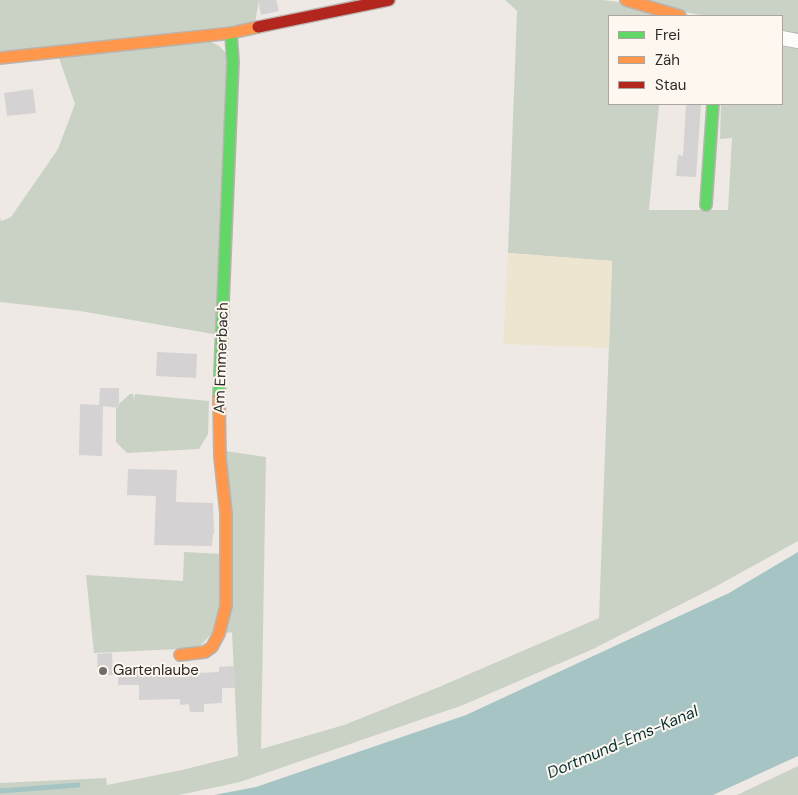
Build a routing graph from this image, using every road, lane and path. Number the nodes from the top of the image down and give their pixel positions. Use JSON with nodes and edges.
{"nodes":[{"id":1,"x":389,"y":0,"type":"edge"},
{"id":2,"x":626,"y":0,"type":"edge"},
{"id":3,"x":677,"y":15,"type":"edge"},
{"id":4,"x":231,"y":33,"type":"junction"},
{"id":5,"x":783,"y":38,"type":"edge"},
{"id":6,"x":798,"y":41,"type":"edge"},
{"id":7,"x":0,"y":58,"type":"edge"},
{"id":8,"x":712,"y":105,"type":"edge"},
{"id":9,"x":706,"y":205,"type":"dead end"},
{"id":10,"x":180,"y":656,"type":"dead end"}],
"edges":[{"from":1,"to":4,"type":"street"},
{"from":2,"to":3,"type":"street"},
{"from":4,"to":7,"type":"street"},
{"from":4,"to":10,"type":"street","name":"Am Emmerbach"},
{"from":5,"to":6,"type":"street"},
{"from":8,"to":9,"type":"street"}]}
